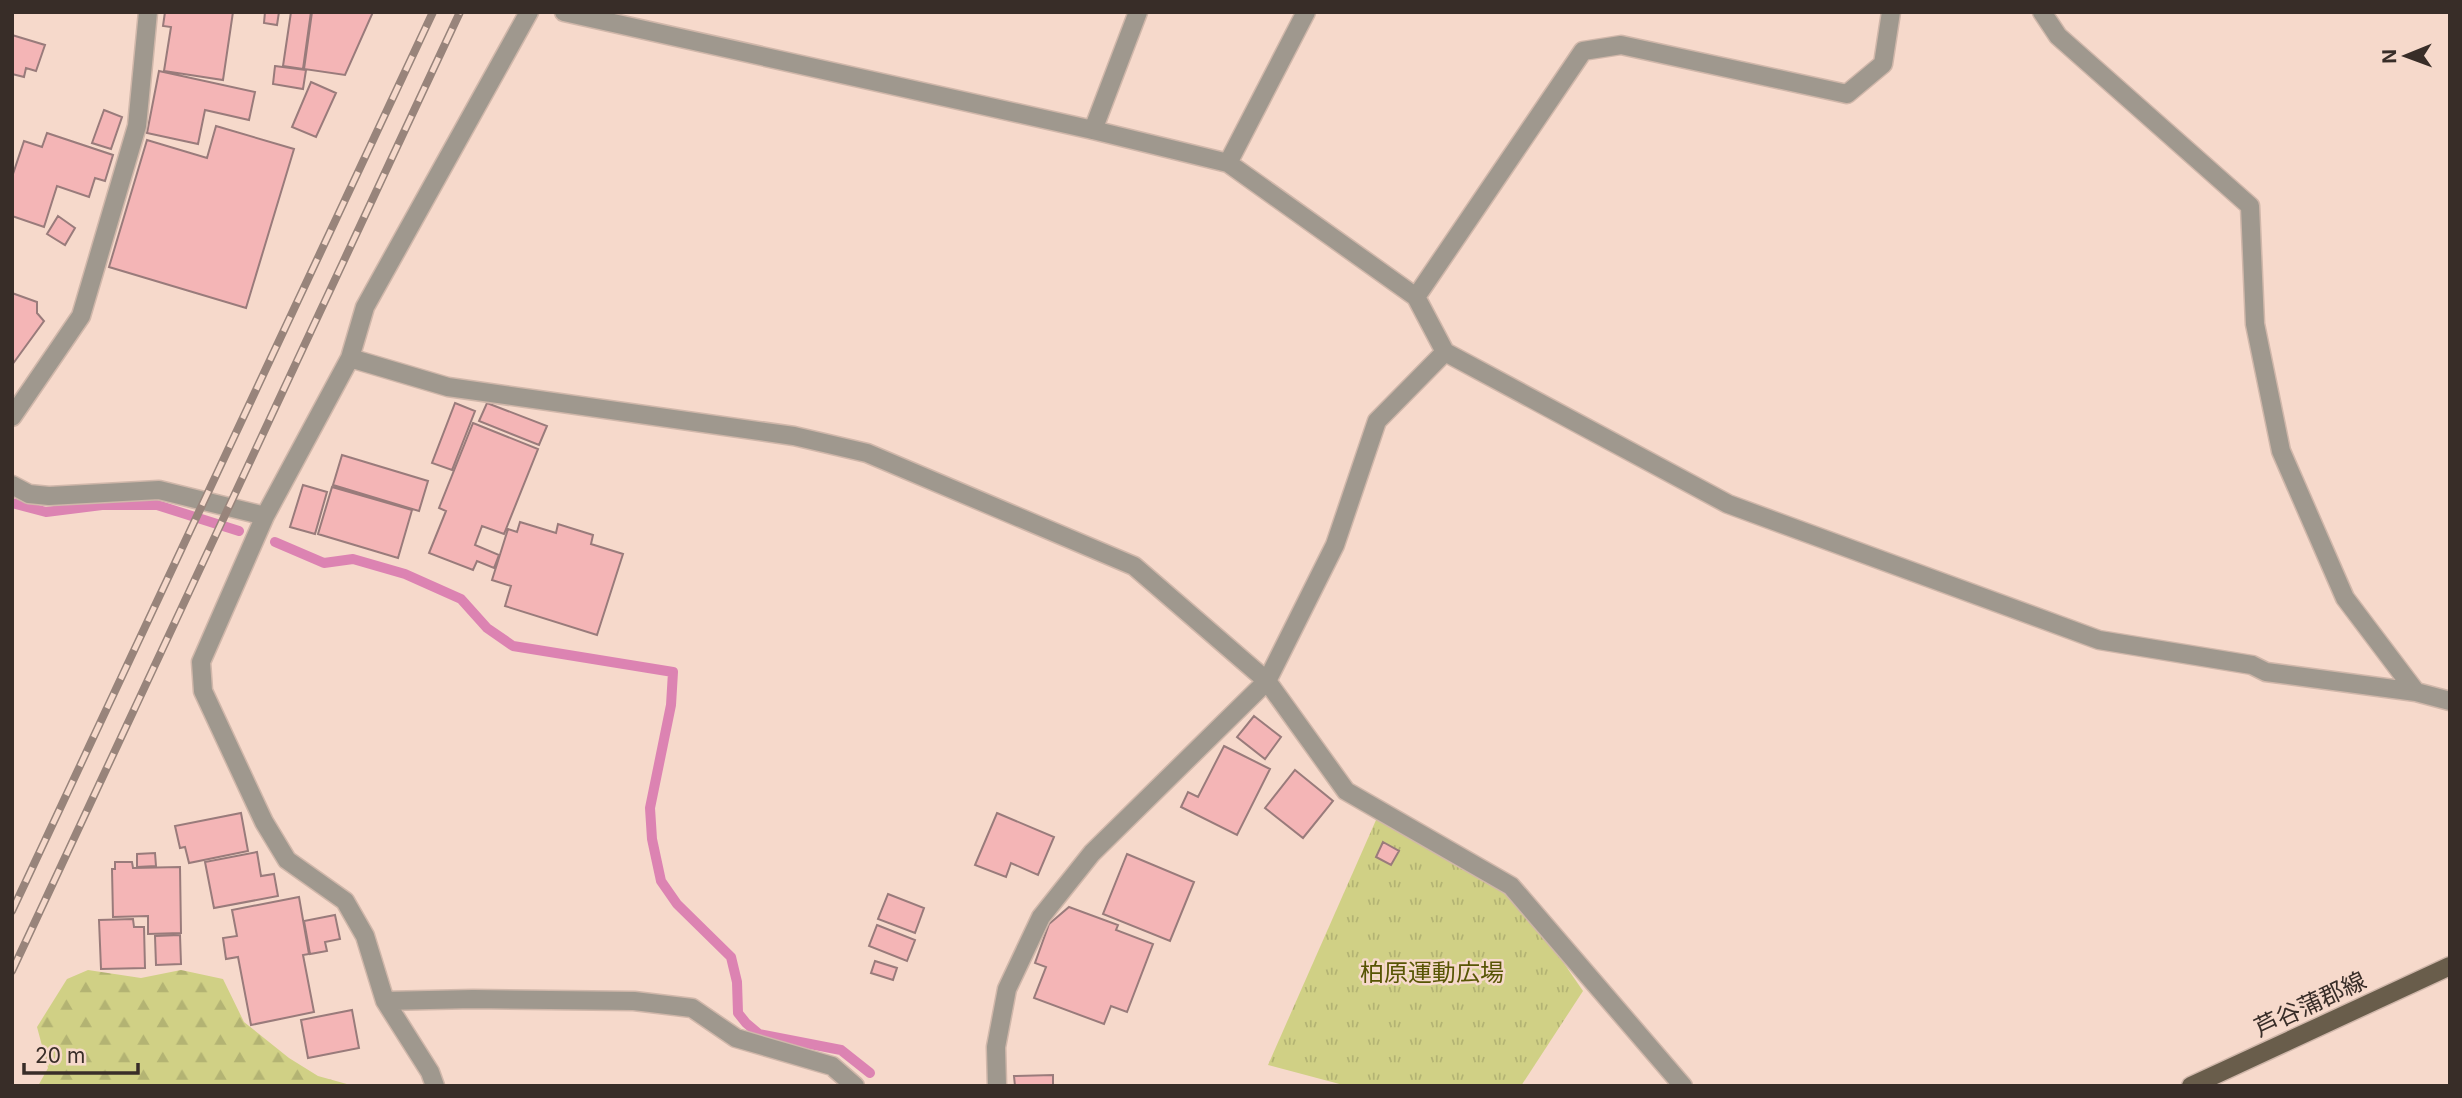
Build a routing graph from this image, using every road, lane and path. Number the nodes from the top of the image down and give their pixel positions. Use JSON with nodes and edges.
{"nodes":[{"id":1,"x":148,"y":12,"type":"edge"},
{"id":2,"x":528,"y":12,"type":"edge"},
{"id":3,"x":564,"y":12,"type":"edge"},
{"id":4,"x":1138,"y":12,"type":"edge"},
{"id":5,"x":1306,"y":12,"type":"edge"},
{"id":6,"x":1891,"y":12,"type":"edge"},
{"id":7,"x":2042,"y":12,"type":"edge"},
{"id":8,"x":1093,"y":130,"type":"junction"},
{"id":9,"x":1228,"y":163,"type":"junction"},
{"id":10,"x":1416,"y":297,"type":"junction"},
{"id":11,"x":1445,"y":352,"type":"junction"},
{"id":12,"x":350,"y":358,"type":"junction"},
{"id":13,"x":12,"y":417,"type":"edge"},
{"id":14,"x":12,"y":485,"type":"edge"},
{"id":15,"x":265,"y":516,"type":"junction"},
{"id":16,"x":1267,"y":681,"type":"junction"},
{"id":17,"x":2416,"y":692,"type":"junction"},
{"id":18,"x":2450,"y":701,"type":"edge"},
{"id":19,"x":2450,"y":966,"type":"edge"},
{"id":20,"x":385,"y":1001,"type":"junction"},
{"id":21,"x":435,"y":1086,"type":"edge"},
{"id":22,"x":855,"y":1086,"type":"edge"},
{"id":23,"x":996,"y":1086,"type":"edge"},
{"id":24,"x":1683,"y":1086,"type":"edge"},
{"id":25,"x":2192,"y":1086,"type":"edge"}],
"edges":[{"from":1,"to":13,"type":"street"},
{"from":2,"to":12,"type":"street"},
{"from":3,"to":8,"type":"street"},
{"from":4,"to":8,"type":"street"},
{"from":5,"to":9,"type":"street"},
{"from":6,"to":10,"type":"street"},
{"from":7,"to":17,"type":"street"},
{"from":8,"to":9,"type":"street"},
{"from":9,"to":10,"type":"street"},
{"from":10,"to":11,"type":"street"},
{"from":11,"to":16,"type":"street"},
{"from":11,"to":17,"type":"street"},
{"from":12,"to":15,"type":"street"},
{"from":12,"to":16,"type":"street"},
{"from":14,"to":15,"type":"street"},
{"from":15,"to":20,"type":"street"},
{"from":16,"to":23,"type":"street"},
{"from":16,"to":24,"type":"street"},
{"from":17,"to":18,"type":"street"},
{"from":19,"to":25,"type":"main road","name":"芦谷蒲郡線"},
{"from":20,"to":21,"type":"street"},
{"from":20,"to":22,"type":"street"}]}
